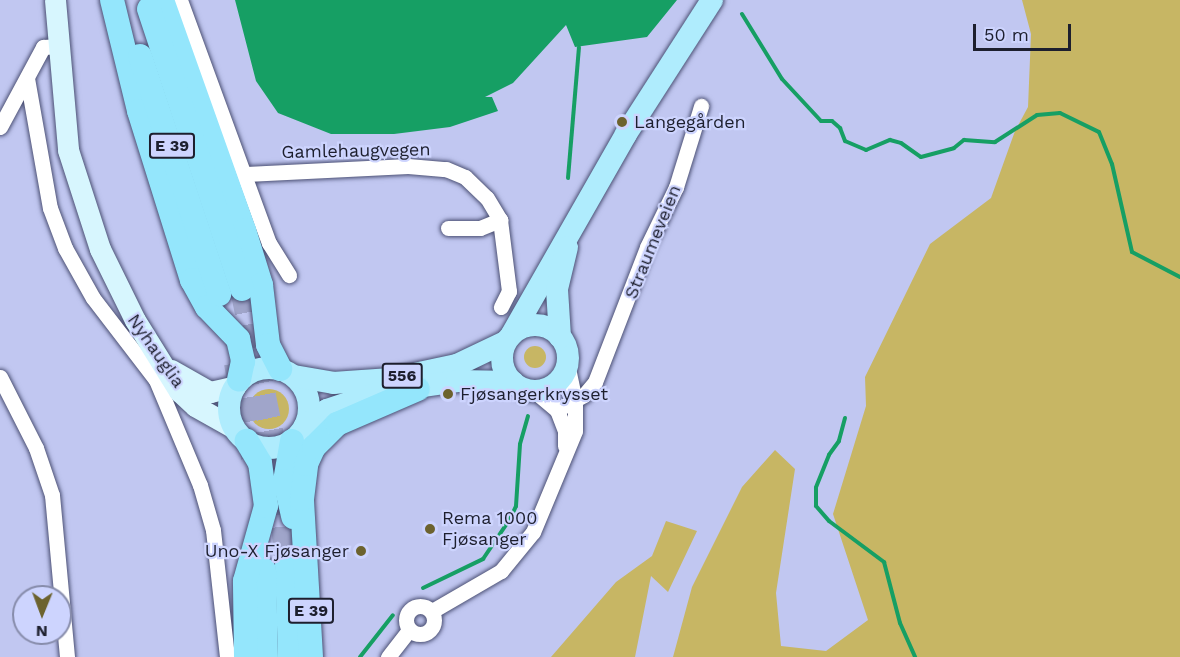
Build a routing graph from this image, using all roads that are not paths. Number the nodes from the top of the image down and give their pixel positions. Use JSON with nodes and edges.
{"nodes":[{"id":1,"x":55,"y":0,"type":"edge"},
{"id":2,"x":66,"y":0,"type":"edge"},
{"id":3,"x":112,"y":0,"type":"edge"},
{"id":4,"x":122,"y":0,"type":"edge"},
{"id":5,"x":146,"y":0,"type":"edge"},
{"id":6,"x":162,"y":0,"type":"edge"},
{"id":7,"x":180,"y":0,"type":"edge"},
{"id":8,"x":712,"y":0,"type":"edge"},
{"id":9,"x":60,"y":46,"type":"junction"},
{"id":10,"x":27,"y":78,"type":"junction"},
{"id":11,"x":701,"y":106,"type":"dead end"},
{"id":12,"x":3,"y":108,"type":"edge"},
{"id":13,"x":0,"y":127,"type":"edge"},
{"id":14,"x":246,"y":174,"type":"junction"},
{"id":15,"x":500,"y":220,"type":"junction"},
{"id":16,"x":448,"y":228,"type":"dead end"},
{"id":17,"x":570,"y":236,"type":"junction"},
{"id":18,"x":289,"y":275,"type":"dead end"},
{"id":19,"x":242,"y":289,"type":"tunnel mouth"},
{"id":20,"x":219,"y":294,"type":"tunnel mouth"},
{"id":21,"x":501,"y":307,"type":"dead end"},
{"id":22,"x":560,"y":337,"type":"junction"},
{"id":23,"x":509,"y":338,"type":"junction"},
{"id":24,"x":567,"y":364,"type":"junction"},
{"id":25,"x":165,"y":366,"type":"junction"},
{"id":26,"x":287,"y":372,"type":"junction"},
{"id":27,"x":0,"y":377,"type":"edge"},
{"id":28,"x":237,"y":383,"type":"junction"},
{"id":29,"x":523,"y":386,"type":"junction"},
{"id":30,"x":418,"y":389,"type":"junction"},
{"id":31,"x":575,"y":401,"type":"junction"},
{"id":32,"x":557,"y":410,"type":"junction"},
{"id":33,"x":298,"y":433,"type":"junction"},
{"id":34,"x":241,"y":435,"type":"junction"},
{"id":35,"x":565,"y":455,"type":"junction"},
{"id":36,"x":286,"y":567,"type":"junction"},
{"id":37,"x":67,"y":657,"type":"edge"},
{"id":38,"x":227,"y":657,"type":"edge"},
{"id":39,"x":246,"y":657,"type":"edge"},
{"id":40,"x":266,"y":657,"type":"edge"},
{"id":41,"x":290,"y":657,"type":"edge"},
{"id":42,"x":310,"y":657,"type":"edge"},
{"id":43,"x":388,"y":657,"type":"edge"}],
"edges":[{"from":1,"to":9,"type":"main road"},
{"from":2,"to":9,"type":"main road"},
{"from":3,"to":28,"type":"highway","number":"E 39"},
{"from":4,"to":20,"type":"highway","number":"E 39"},
{"from":5,"to":19,"type":"highway","number":"E 39"},
{"from":6,"to":26,"type":"highway","number":"E 39"},
{"from":7,"to":14,"type":"street"},
{"from":8,"to":17,"type":"main road"},
{"from":9,"to":10,"type":"street"},
{"from":9,"to":25,"type":"main road"},
{"from":10,"to":12,"type":"street"},
{"from":10,"to":38,"type":"street","name":"Nyhauglia"},
{"from":11,"to":31,"type":"street","name":"Straumeveien"},
{"from":12,"to":13,"type":"street"},
{"from":14,"to":15,"type":"street","name":"Gamlehaugvegen"},
{"from":14,"to":18,"type":"street"},
{"from":15,"to":16,"type":"street"},
{"from":15,"to":21,"type":"street"},
{"from":17,"to":22,"type":"main road"},
{"from":17,"to":23,"type":"main road"},
{"from":22,"to":23,"type":"main road","number":"556"},
{"from":22,"to":24,"type":"main road"},
{"from":23,"to":26,"type":"main road","number":"556"},
{"from":23,"to":29,"type":"main road"},
{"from":24,"to":29,"type":"main road","number":"556"},
{"from":24,"to":31,"type":"street"},
{"from":25,"to":28,"type":"main road"},
{"from":25,"to":34,"type":"main road"},
{"from":26,"to":28,"type":"main road"},
{"from":26,"to":33,"type":"main road","number":"E 39"},
{"from":27,"to":37,"type":"street"},
{"from":28,"to":34,"type":"main road","number":"E 39"},
{"from":29,"to":30,"type":"main road","number":"556"},
{"from":29,"to":32,"type":"street"},
{"from":30,"to":33,"type":"main road","number":"556"},
{"from":30,"to":36,"type":"highway","number":"E 39"},
{"from":31,"to":32,"type":"street","name":"Straumeveien"},
{"from":31,"to":35,"type":"street"},
{"from":32,"to":35,"type":"street"},
{"from":33,"to":34,"type":"main road"},
{"from":33,"to":36,"type":"highway","number":"E 39"},
{"from":34,"to":39,"type":"highway","number":"E 39"},
{"from":35,"to":43,"type":"street"},
{"from":36,"to":40,"type":"highway","number":"E 39"},
{"from":36,"to":41,"type":"highway","number":"E 39"},
{"from":36,"to":42,"type":"highway","number":"E 39"}]}
